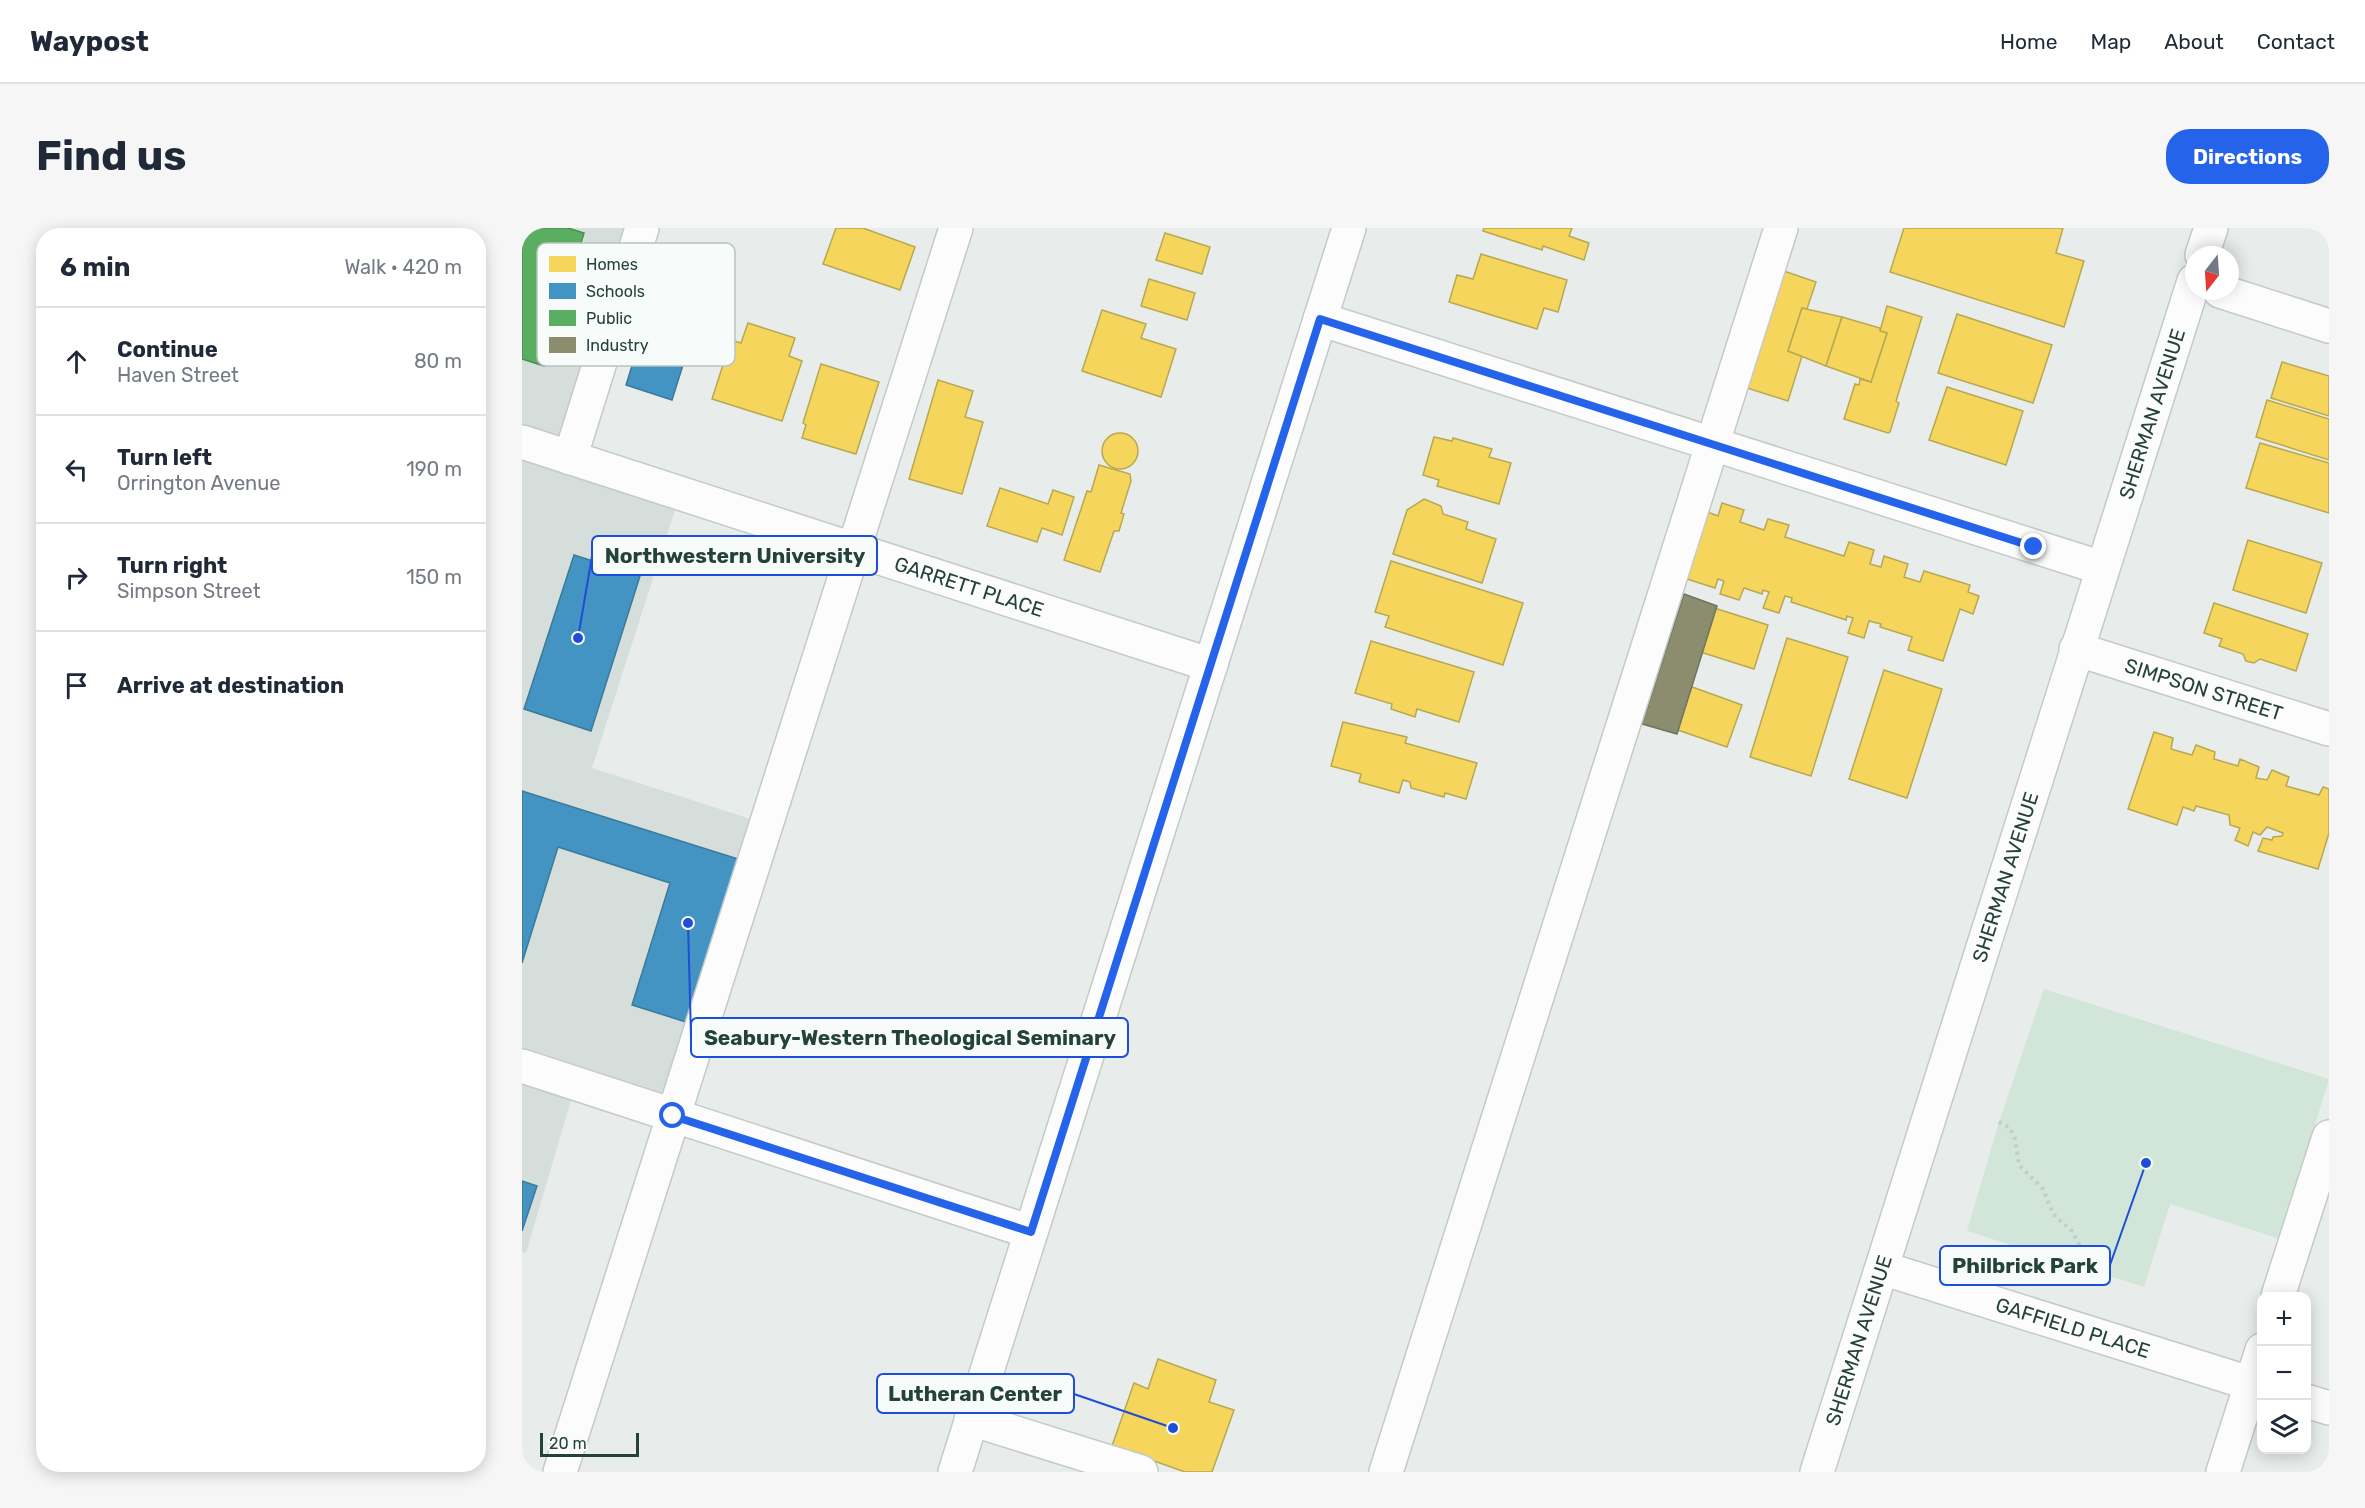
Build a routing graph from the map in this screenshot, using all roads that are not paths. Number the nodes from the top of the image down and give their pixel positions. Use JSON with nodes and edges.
{"nodes":[{"id":1,"x":642,"y":228,"type":"edge"},
{"id":2,"x":1349,"y":228,"type":"edge"},
{"id":3,"x":1781,"y":228,"type":"edge"},
{"id":4,"x":2211,"y":228,"type":"edge"},
{"id":5,"x":948,"y":230,"type":"edge"},
{"id":6,"x":637,"y":243,"type":"edge"},
{"id":7,"x":2205,"y":246,"type":"edge"},
{"id":8,"x":2239,"y":297,"type":"edge"},
{"id":9,"x":2188,"y":300,"type":"edge"},
{"id":10,"x":1320,"y":319,"type":"junction"},
{"id":11,"x":2329,"y":326,"type":"edge"},
{"id":12,"x":599,"y":366,"type":"edge"},
{"id":13,"x":522,"y":442,"type":"edge"},
{"id":14,"x":1713,"y":444,"type":"junction"},
{"id":15,"x":570,"y":458,"type":"junction"},
{"id":16,"x":853,"y":549,"type":"junction"},
{"id":17,"x":2102,"y":568,"type":"junction"},
{"id":18,"x":2076,"y":649,"type":"junction"},
{"id":19,"x":1210,"y":665,"type":"junction"},
{"id":20,"x":2329,"y":729,"type":"edge"},
{"id":21,"x":522,"y":1066,"type":"edge"},
{"id":22,"x":673,"y":1116,"type":"junction"},
{"id":23,"x":2329,"y":1137,"type":"edge"},
{"id":24,"x":1031,"y":1232,"type":"junction"},
{"id":25,"x":1882,"y":1268,"type":"junction"},
{"id":26,"x":2279,"y":1292,"type":"edge"},
{"id":27,"x":2256,"y":1385,"type":"edge"},
{"id":28,"x":2311,"y":1402,"type":"edge"},
{"id":29,"x":2329,"y":1408,"type":"edge"},
{"id":30,"x":971,"y":1419,"type":"junction"},
{"id":31,"x":560,"y":1472,"type":"edge"},
{"id":32,"x":954,"y":1472,"type":"edge"},
{"id":33,"x":1141,"y":1472,"type":"edge"},
{"id":34,"x":1386,"y":1472,"type":"edge"},
{"id":35,"x":1818,"y":1472,"type":"edge"},
{"id":36,"x":2223,"y":1472,"type":"edge"}],
"edges":[{"from":1,"to":6,"type":"street"},
{"from":2,"to":10,"type":"street"},
{"from":3,"to":14,"type":"street"},
{"from":4,"to":7,"type":"street"},
{"from":5,"to":16,"type":"street"},
{"from":8,"to":11,"type":"street"},
{"from":9,"to":17,"type":"street","name":"SHERMAN AVENUE"},
{"from":10,"to":14,"type":"street"},
{"from":10,"to":19,"type":"street"},
{"from":12,"to":15,"type":"street"},
{"from":13,"to":15,"type":"street","name":"GARRETT PLACE"},
{"from":14,"to":17,"type":"street"},
{"from":14,"to":34,"type":"street"},
{"from":15,"to":16,"type":"street","name":"GARRETT PLACE"},
{"from":16,"to":19,"type":"street","name":"GARRETT PLACE"},
{"from":16,"to":22,"type":"street"},
{"from":17,"to":18,"type":"street","name":"SHERMAN AVENUE"},
{"from":18,"to":20,"type":"street","name":"SIMPSON STREET"},
{"from":18,"to":25,"type":"street","name":"SHERMAN AVENUE"},
{"from":19,"to":24,"type":"street"},
{"from":21,"to":22,"type":"street"},
{"from":22,"to":24,"type":"street"},
{"from":22,"to":31,"type":"street"},
{"from":23,"to":26,"type":"street"},
{"from":24,"to":30,"type":"street"},
{"from":25,"to":27,"type":"street","name":"GAFFIELD PLACE"},
{"from":25,"to":35,"type":"street","name":"SHERMAN AVENUE"},
{"from":27,"to":36,"type":"street"},
{"from":28,"to":29,"type":"street"},
{"from":30,"to":32,"type":"street"},
{"from":30,"to":33,"type":"street"}]}
